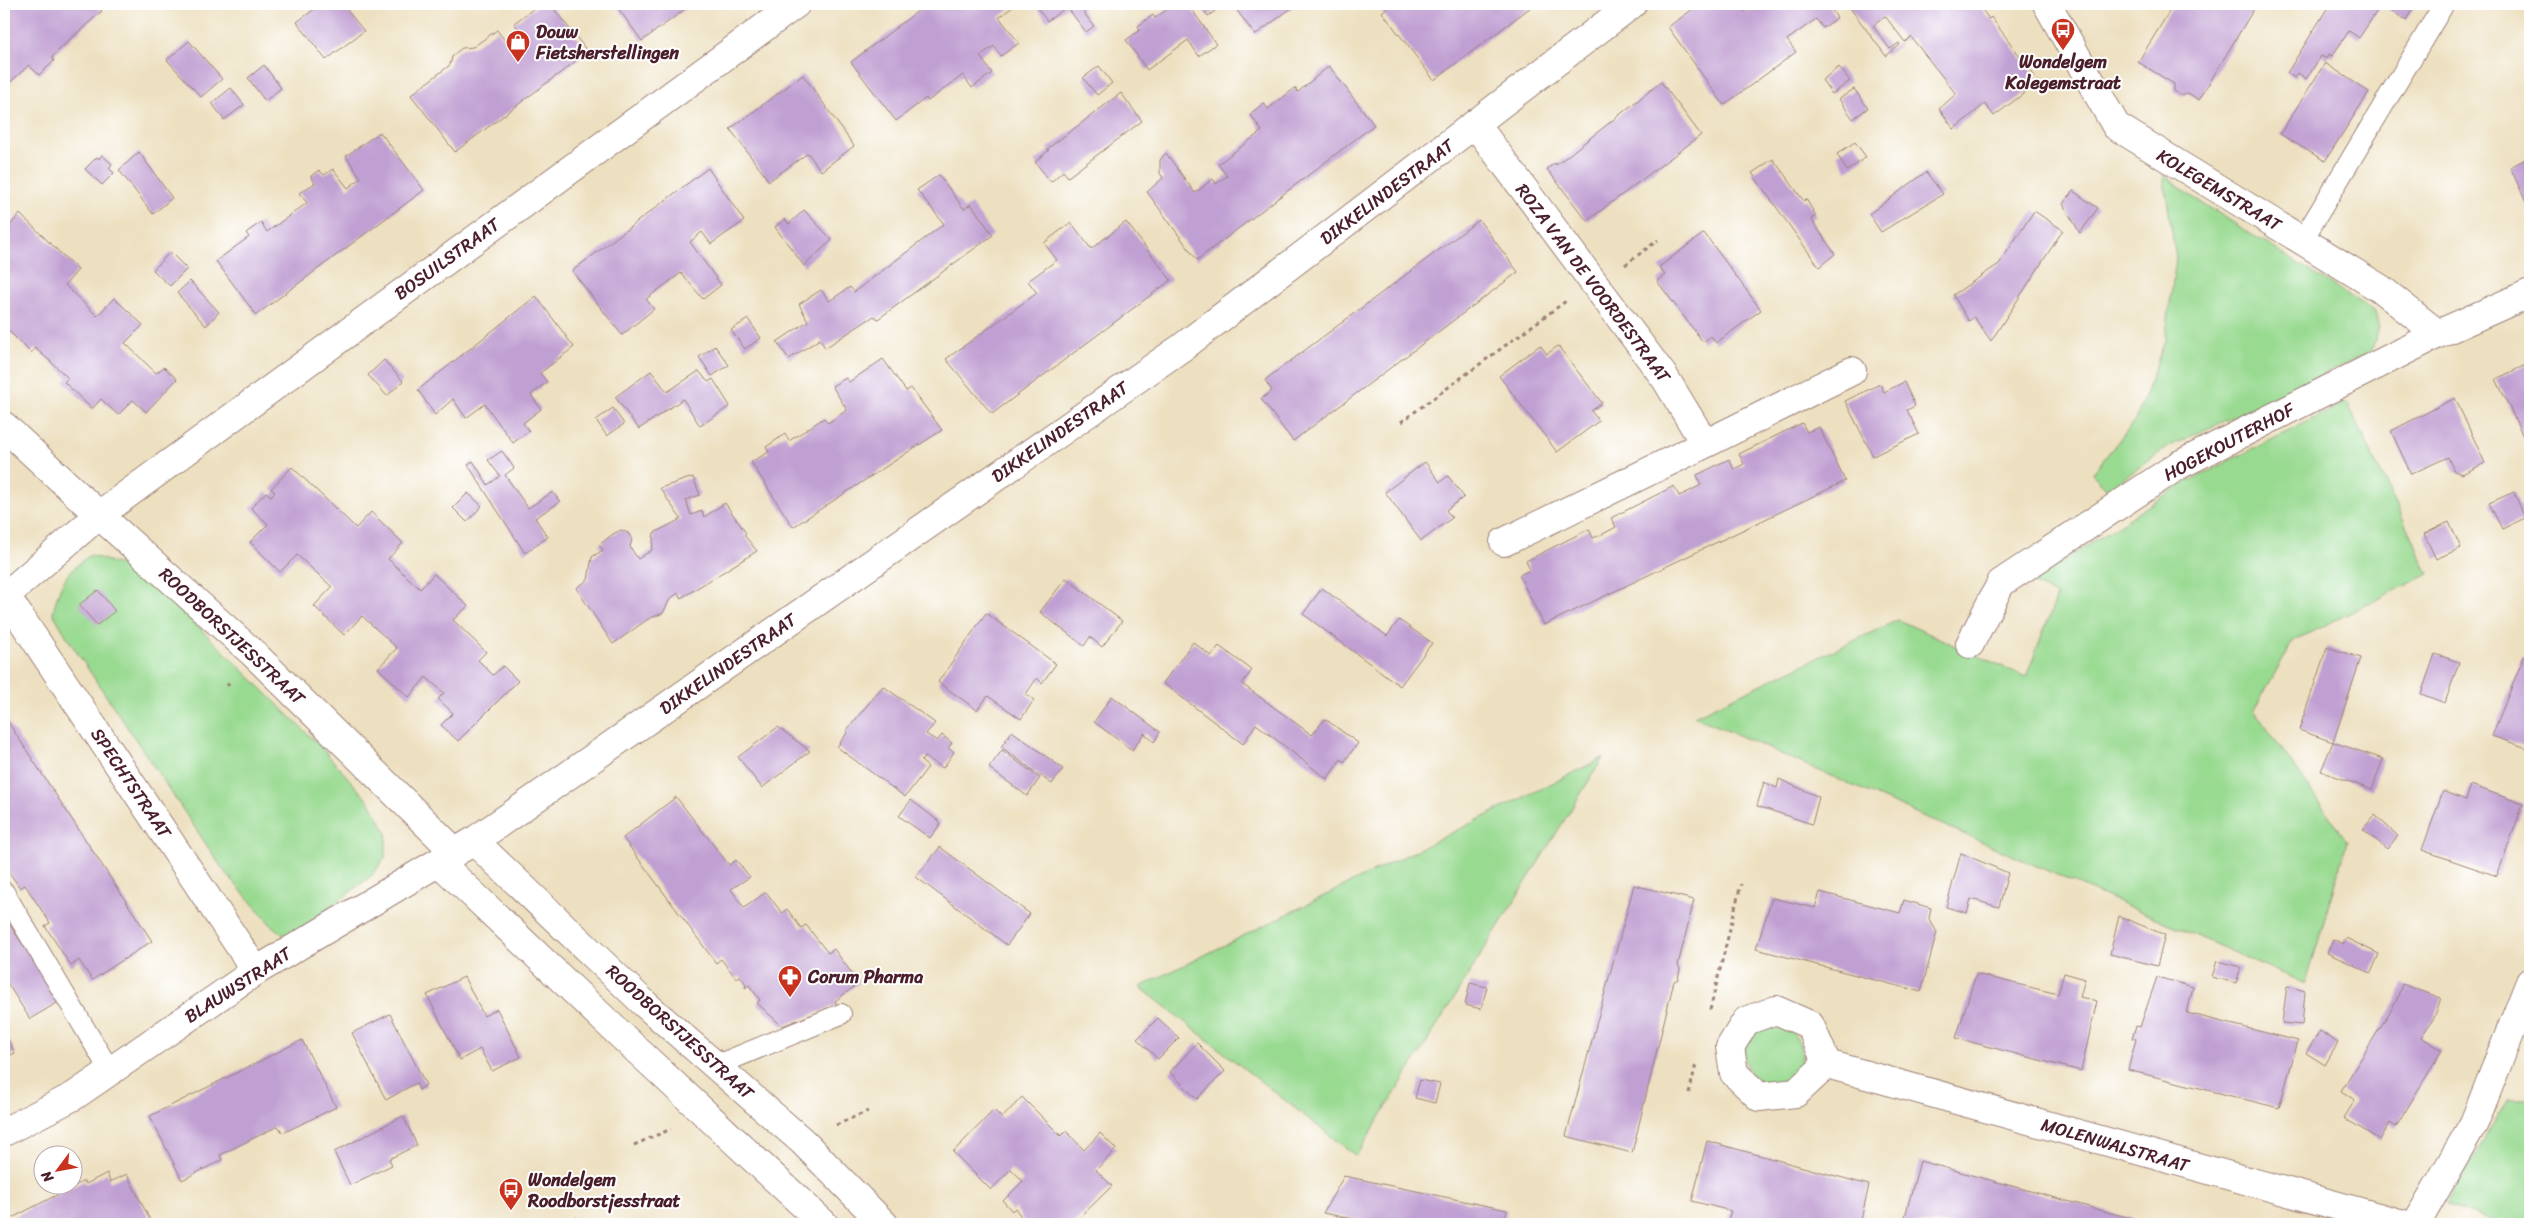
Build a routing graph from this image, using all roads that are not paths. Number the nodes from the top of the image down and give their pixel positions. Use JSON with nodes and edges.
{"nodes":[{"id":1,"x":796,"y":4,"type":"edge"},
{"id":2,"x":1632,"y":4,"type":"edge"},
{"id":3,"x":2047,"y":4,"type":"edge"},
{"id":4,"x":2444,"y":4,"type":"edge"},
{"id":5,"x":1476,"y":125,"type":"junction"},
{"id":6,"x":2302,"y":241,"type":"junction"},
{"id":7,"x":2530,"y":293,"type":"edge"},
{"id":8,"x":2438,"y":334,"type":"junction"},
{"id":9,"x":1852,"y":371,"type":"dead end"},
{"id":10,"x":4,"y":426,"type":"edge"},
{"id":11,"x":1705,"y":444,"type":"junction"},
{"id":12,"x":98,"y":515,"type":"junction"},
{"id":13,"x":1504,"y":542,"type":"dead end"},
{"id":14,"x":5,"y":596,"type":"edge"},
{"id":15,"x":1970,"y":644,"type":"dead end"},
{"id":16,"x":456,"y":852,"type":"junction"},
{"id":17,"x":4,"y":892,"type":"edge"},
{"id":18,"x":256,"y":971,"type":"junction"},
{"id":19,"x":2528,"y":1006,"type":"edge"},
{"id":20,"x":841,"y":1014,"type":"dead end"},
{"id":21,"x":1827,"y":1064,"type":"dead end"},
{"id":22,"x":715,"y":1066,"type":"junction"},
{"id":23,"x":110,"y":1071,"type":"junction"},
{"id":24,"x":4,"y":1132,"type":"edge"},
{"id":25,"x":2392,"y":1223,"type":"edge"},
{"id":26,"x":824,"y":1224,"type":"edge"},
{"id":27,"x":884,"y":1224,"type":"edge"},
{"id":28,"x":2416,"y":1224,"type":"edge"}],
"edges":[{"from":1,"to":12,"type":"street","name":"BOSUILSTRAAT"},
{"from":2,"to":5,"type":"street","name":"DIKKELINDESTRAAT"},
{"from":3,"to":6,"type":"street","name":"KOLEGEMSTRAAT"},
{"from":4,"to":6,"type":"lane"},
{"from":5,"to":11,"type":"street","name":"ROZA VAN DE VOORDESTRAAT"},
{"from":5,"to":16,"type":"street","name":"DIKKELINDESTRAAT"},
{"from":6,"to":8,"type":"street","name":"KOLEGEMSTRAAT"},
{"from":7,"to":8,"type":"street","name":"HOGEKOUTERHOF"},
{"from":8,"to":15,"type":"street","name":"HOGEKOUTERHOF"},
{"from":9,"to":11,"type":"street"},
{"from":10,"to":12,"type":"street","name":"ROODBORSTJESSTRAAT"},
{"from":11,"to":13,"type":"street"},
{"from":12,"to":14,"type":"street","name":"BOSUILSTRAAT"},
{"from":12,"to":16,"type":"street","name":"ROODBORSTJESSTRAAT"},
{"from":14,"to":18,"type":"street","name":"SPECHTSTRAAT"},
{"from":16,"to":18,"type":"street","name":"BLAUWSTRAAT"},
{"from":16,"to":22,"type":"street","name":"ROODBORSTJESSTRAAT"},
{"from":16,"to":26,"type":"street","name":"ROODBORSTJESSTRAAT"},
{"from":17,"to":23,"type":"lane"},
{"from":18,"to":23,"type":"street","name":"BLAUWSTRAAT"},
{"from":19,"to":28,"type":"street"},
{"from":20,"to":22,"type":"lane"},
{"from":21,"to":25,"type":"street","name":"MOLENWALSTRAAT"},
{"from":22,"to":27,"type":"street","name":"ROODBORSTJESSTRAAT"},
{"from":23,"to":24,"type":"street","name":"BLAUWSTRAAT"}]}
